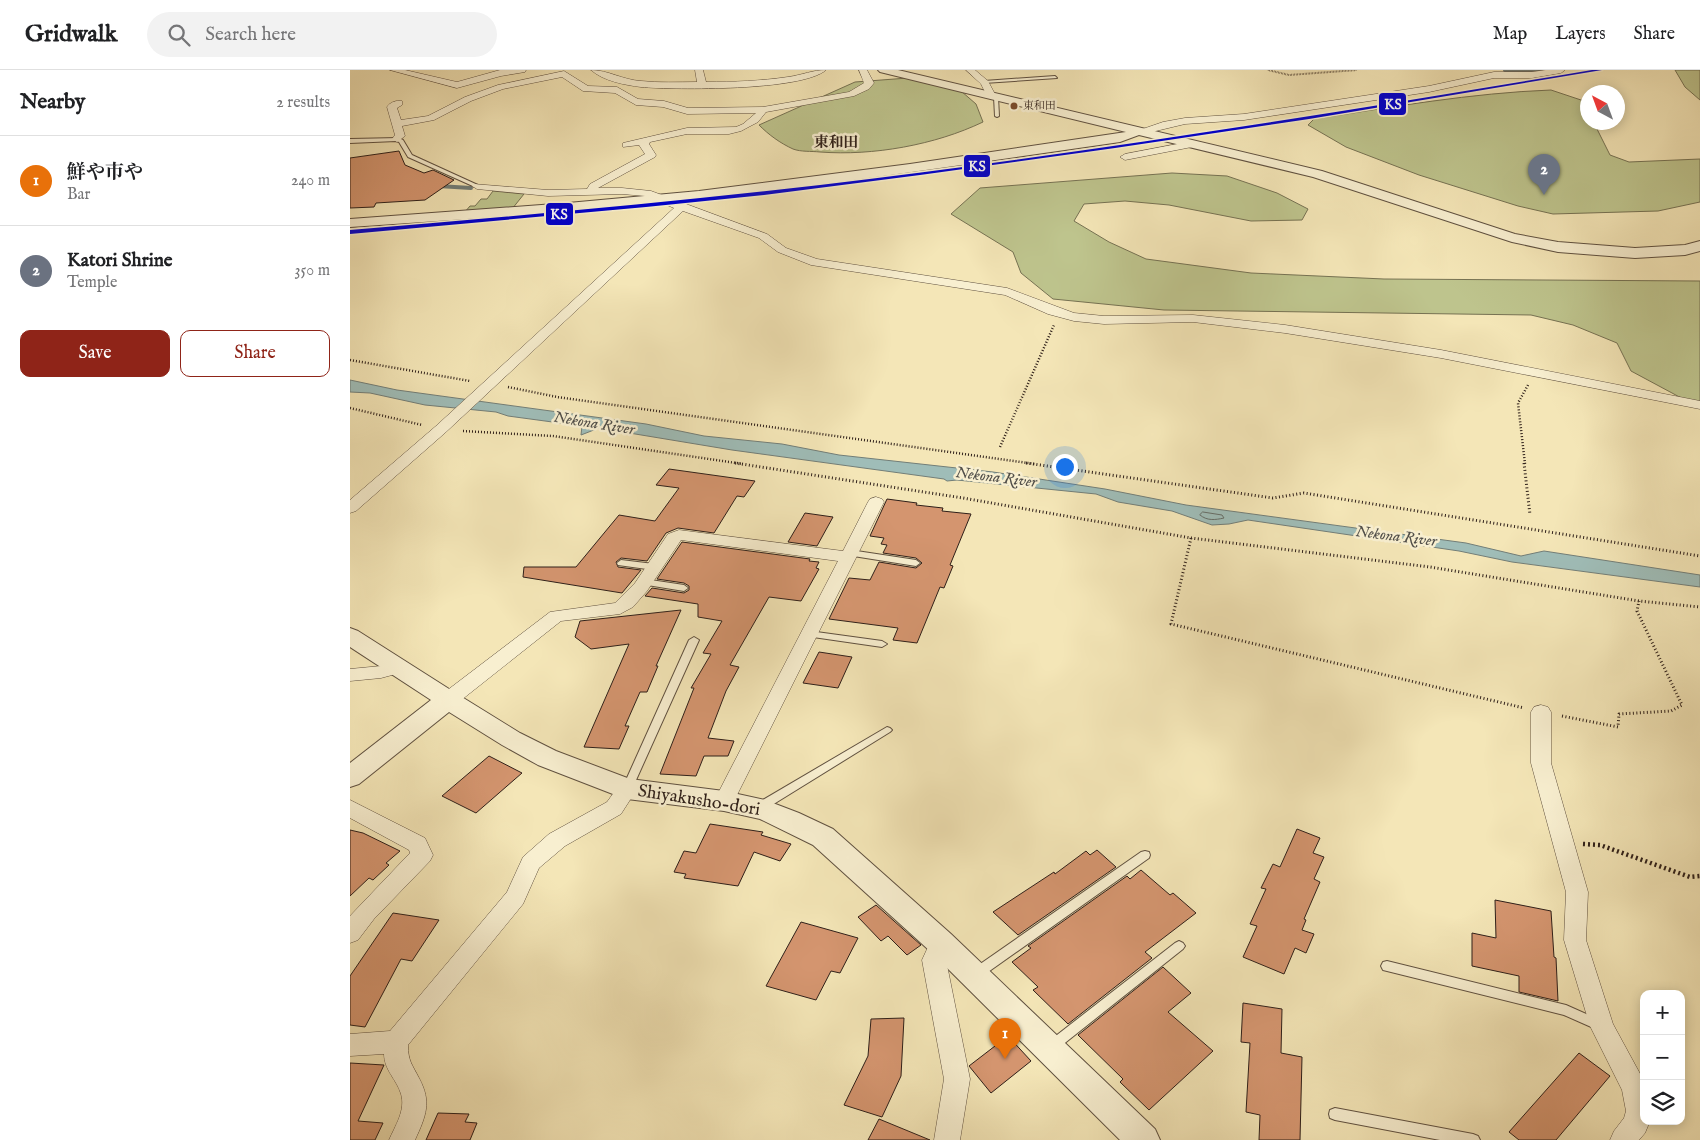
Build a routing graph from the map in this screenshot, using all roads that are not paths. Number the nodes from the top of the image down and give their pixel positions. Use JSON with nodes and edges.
{"nodes":[{"id":1,"x":394,"y":70,"type":"edge"},
{"id":2,"x":515,"y":70,"type":"edge"},
{"id":3,"x":595,"y":70,"type":"edge"},
{"id":4,"x":700,"y":70,"type":"edge"},
{"id":5,"x":822,"y":70,"type":"edge"},
{"id":6,"x":863,"y":70,"type":"edge"},
{"id":7,"x":884,"y":70,"type":"edge"},
{"id":8,"x":970,"y":70,"type":"edge"},
{"id":9,"x":1562,"y":70,"type":"edge"},
{"id":10,"x":408,"y":71,"type":"edge"},
{"id":11,"x":1055,"y":77,"type":"dead end"},
{"id":12,"x":984,"y":82,"type":"junction"},
{"id":13,"x":702,"y":85,"type":"junction"},
{"id":14,"x":994,"y":97,"type":"junction"},
{"id":15,"x":399,"y":103,"type":"dead end"},
{"id":16,"x":763,"y":110,"type":"junction"},
{"id":17,"x":997,"y":116,"type":"dead end"},
{"id":18,"x":396,"y":124,"type":"junction"},
{"id":19,"x":1139,"y":132,"type":"junction"},
{"id":20,"x":397,"y":139,"type":"junction"},
{"id":21,"x":647,"y":140,"type":"junction"},
{"id":22,"x":350,"y":141,"type":"edge"},
{"id":23,"x":1193,"y":144,"type":"junction"},
{"id":24,"x":627,"y":145,"type":"dead end"},
{"id":25,"x":1125,"y":157,"type":"dead end"},
{"id":26,"x":477,"y":186,"type":"joint"},
{"id":27,"x":591,"y":191,"type":"junction"},
{"id":28,"x":662,"y":198,"type":"junction"},
{"id":29,"x":681,"y":208,"type":"junction"},
{"id":30,"x":350,"y":223,"type":"edge"},
{"id":31,"x":1700,"y":246,"type":"edge"},
{"id":32,"x":1700,"y":404,"type":"edge"},
{"id":33,"x":876,"y":502,"type":"dead end"},
{"id":34,"x":352,"y":504,"type":"edge"},
{"id":35,"x":849,"y":555,"type":"junction"},
{"id":36,"x":621,"y":563,"type":"dead end"},
{"id":37,"x":916,"y":563,"type":"dead end"},
{"id":38,"x":654,"y":567,"type":"junction"},
{"id":39,"x":644,"y":582,"type":"junction"},
{"id":40,"x":684,"y":588,"type":"dead end"},
{"id":41,"x":809,"y":634,"type":"junction"},
{"id":42,"x":350,"y":636,"type":"edge"},
{"id":43,"x":694,"y":640,"type":"dead end"},
{"id":44,"x":882,"y":644,"type":"dead end"},
{"id":45,"x":400,"y":667,"type":"junction"},
{"id":46,"x":350,"y":675,"type":"edge"},
{"id":47,"x":448,"y":700,"type":"junction"},
{"id":48,"x":1541,"y":712,"type":"road end"},
{"id":49,"x":887,"y":730,"type":"dead end"},
{"id":50,"x":350,"y":778,"type":"edge"},
{"id":51,"x":626,"y":790,"type":"junction"},
{"id":52,"x":724,"y":801,"type":"junction"},
{"id":53,"x":350,"y":808,"type":"edge"},
{"id":54,"x":757,"y":808,"type":"junction"},
{"id":55,"x":1145,"y":855,"type":"dead end"},
{"id":56,"x":350,"y":933,"type":"edge"},
{"id":57,"x":942,"y":943,"type":"junction"},
{"id":58,"x":1179,"y":946,"type":"dead end"},
{"id":59,"x":1387,"y":966,"type":"dead end"},
{"id":60,"x":974,"y":975,"type":"junction"},
{"id":61,"x":1602,"y":1026,"type":"junction"},
{"id":62,"x":396,"y":1042,"type":"junction"},
{"id":63,"x":350,"y":1045,"type":"edge"},
{"id":64,"x":1049,"y":1048,"type":"junction"},
{"id":65,"x":1335,"y":1114,"type":"dead end"},
{"id":66,"x":402,"y":1140,"type":"edge"},
{"id":67,"x":947,"y":1140,"type":"edge"},
{"id":68,"x":1143,"y":1140,"type":"edge"},
{"id":69,"x":1473,"y":1140,"type":"edge"},
{"id":70,"x":1624,"y":1140,"type":"edge"}],
"edges":[{"from":1,"to":10,"type":"street"},
{"from":2,"to":10,"type":"street"},
{"from":3,"to":13,"type":"street"},
{"from":4,"to":13,"type":"street"},
{"from":5,"to":13,"type":"street"},
{"from":6,"to":16,"type":"street"},
{"from":7,"to":14,"type":"street"},
{"from":8,"to":12,"type":"street"},
{"from":9,"to":19,"type":"street"},
{"from":11,"to":12,"type":"lane"},
{"from":12,"to":14,"type":"street"},
{"from":14,"to":17,"type":"lane"},
{"from":14,"to":19,"type":"street"},
{"from":15,"to":18,"type":"street"},
{"from":16,"to":18,"type":"street"},
{"from":16,"to":21,"type":"street"},
{"from":18,"to":20,"type":"street"},
{"from":19,"to":23,"type":"street"},
{"from":19,"to":28,"type":"street"},
{"from":20,"to":22,"type":"lane"},
{"from":20,"to":26,"type":"lane"},
{"from":21,"to":24,"type":"street"},
{"from":21,"to":27,"type":"street"},
{"from":23,"to":25,"type":"street"},
{"from":23,"to":31,"type":"street"},
{"from":26,"to":27,"type":"street"},
{"from":27,"to":28,"type":"street"},
{"from":28,"to":29,"type":"street"},
{"from":28,"to":30,"type":"street"},
{"from":29,"to":32,"type":"street"},
{"from":29,"to":34,"type":"street"},
{"from":33,"to":35,"type":"street"},
{"from":35,"to":37,"type":"lane"},
{"from":35,"to":38,"type":"street"},
{"from":35,"to":41,"type":"street"},
{"from":36,"to":38,"type":"lane"},
{"from":38,"to":39,"type":"street"},
{"from":39,"to":40,"type":"lane"},
{"from":39,"to":47,"type":"street"},
{"from":41,"to":44,"type":"lane"},
{"from":41,"to":52,"type":"street"},
{"from":42,"to":45,"type":"street","name":"Shiyakusho-dori"},
{"from":43,"to":51,"type":"lane"},
{"from":45,"to":46,"type":"street"},
{"from":45,"to":47,"type":"street","name":"Shiyakusho-dori"},
{"from":47,"to":50,"type":"street"},
{"from":47,"to":51,"type":"street","name":"Shiyakusho-dori"},
{"from":48,"to":61,"type":"street"},
{"from":49,"to":54,"type":"lane"},
{"from":51,"to":52,"type":"street","name":"Shiyakusho-dori"},
{"from":51,"to":62,"type":"street"},
{"from":52,"to":54,"type":"street","name":"Shiyakusho-dori"},
{"from":53,"to":56,"type":"street"},
{"from":54,"to":57,"type":"street","name":"Shiyakusho-dori"},
{"from":55,"to":60,"type":"lane"},
{"from":57,"to":60,"type":"street","name":"Shiyakusho-dori"},
{"from":57,"to":67,"type":"street"},
{"from":58,"to":64,"type":"lane"},
{"from":59,"to":61,"type":"lane"},
{"from":60,"to":64,"type":"street","name":"Shiyakusho-dori"},
{"from":61,"to":70,"type":"street"},
{"from":62,"to":63,"type":"street"},
{"from":62,"to":66,"type":"street"},
{"from":64,"to":68,"type":"street","name":"Shiyakusho-dori"},
{"from":65,"to":69,"type":"lane"}]}
